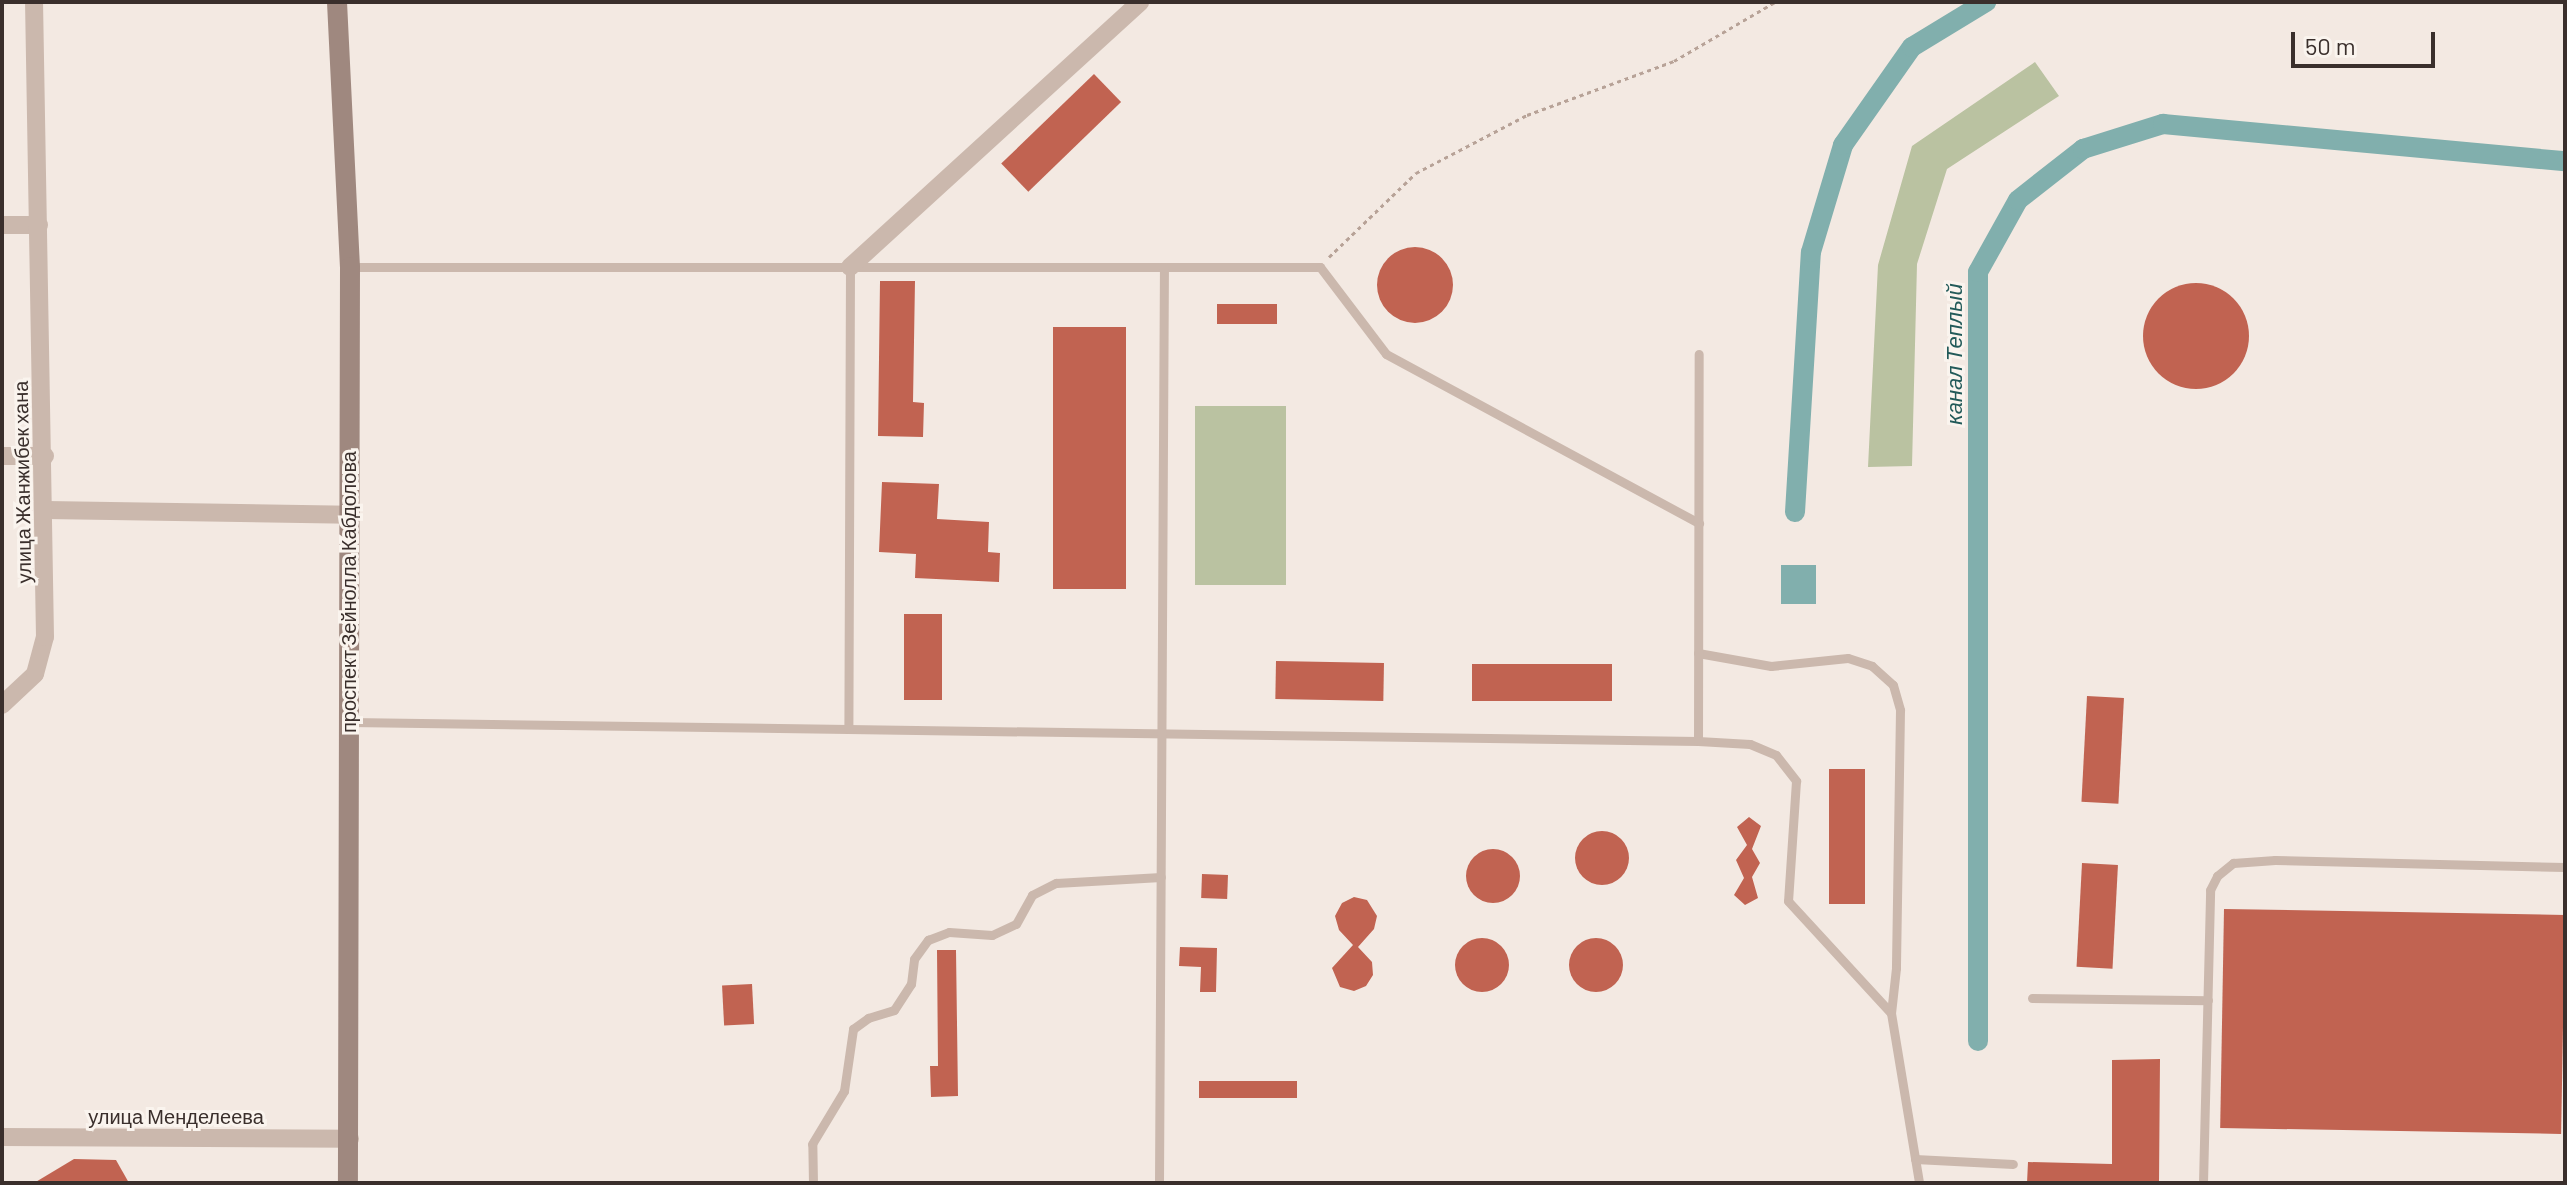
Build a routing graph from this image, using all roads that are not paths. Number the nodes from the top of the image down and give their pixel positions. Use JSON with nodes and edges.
{"nodes":[{"id":1,"x":34,"y":2,"type":"edge"},
{"id":2,"x":337,"y":2,"type":"edge"},
{"id":3,"x":1140,"y":2,"type":"edge"},
{"id":4,"x":2,"y":225,"type":"edge"},
{"id":5,"x":39,"y":225,"type":"junction"},
{"id":6,"x":350,"y":267,"type":"junction"},
{"id":7,"x":850,"y":267,"type":"junction"},
{"id":8,"x":1164,"y":267,"type":"junction"},
{"id":9,"x":1699,"y":354,"type":"dead end"},
{"id":10,"x":2,"y":456,"type":"edge"},
{"id":11,"x":45,"y":456,"type":"junction"},
{"id":12,"x":46,"y":510,"type":"junction"},
{"id":13,"x":349,"y":515,"type":"junction"},
{"id":14,"x":1699,"y":523,"type":"junction"},
{"id":15,"x":1698,"y":653,"type":"junction"},
{"id":16,"x":11,"y":689,"type":"edge"},
{"id":17,"x":2,"y":705,"type":"edge"},
{"id":18,"x":347,"y":722,"type":"junction"},
{"id":19,"x":848,"y":729,"type":"junction"},
{"id":20,"x":1162,"y":734,"type":"junction"},
{"id":21,"x":1698,"y":741,"type":"junction"},
{"id":22,"x":2565,"y":867,"type":"edge"},
{"id":23,"x":1161,"y":877,"type":"junction"},
{"id":24,"x":2032,"y":998,"type":"dead end"},
{"id":25,"x":2208,"y":1000,"type":"junction"},
{"id":26,"x":1891,"y":1013,"type":"junction"},
{"id":27,"x":2,"y":1137,"type":"edge"},
{"id":28,"x":350,"y":1139,"type":"junction"},
{"id":29,"x":1915,"y":1159,"type":"junction"},
{"id":30,"x":2013,"y":1164,"type":"dead end"},
{"id":31,"x":348,"y":1183,"type":"edge"},
{"id":32,"x":813,"y":1183,"type":"edge"},
{"id":33,"x":1159,"y":1183,"type":"edge"},
{"id":34,"x":1919,"y":1183,"type":"edge"},
{"id":35,"x":2203,"y":1183,"type":"edge"}],
"edges":[{"from":1,"to":5,"type":"street","name":"улица Жанжибек хана"},
{"from":2,"to":6,"type":"main road","name":"проспект Зейнолла Кабдолова"},
{"from":3,"to":7,"type":"street"},
{"from":4,"to":5,"type":"street"},
{"from":5,"to":11,"type":"street","name":"улица Жанжибек хана"},
{"from":6,"to":7,"type":"lane"},
{"from":6,"to":13,"type":"main road","name":"проспект Зейнолла Кабдолова"},
{"from":7,"to":8,"type":"lane"},
{"from":7,"to":19,"type":"lane"},
{"from":8,"to":14,"type":"lane"},
{"from":8,"to":20,"type":"lane"},
{"from":9,"to":14,"type":"lane"},
{"from":10,"to":11,"type":"street"},
{"from":11,"to":12,"type":"street","name":"улица Жанжибек хана"},
{"from":12,"to":13,"type":"street"},
{"from":12,"to":16,"type":"street","name":"улица Жанжибек хана"},
{"from":13,"to":18,"type":"main road","name":"проспект Зейнолла Кабдолова"},
{"from":14,"to":15,"type":"lane"},
{"from":15,"to":21,"type":"lane"},
{"from":15,"to":26,"type":"lane"},
{"from":16,"to":17,"type":"street","name":"улица Жанжибек хана"},
{"from":18,"to":19,"type":"lane"},
{"from":18,"to":28,"type":"main road","name":"проспект Зейнолла Кабдолова"},
{"from":19,"to":20,"type":"lane"},
{"from":20,"to":21,"type":"lane"},
{"from":20,"to":23,"type":"lane"},
{"from":21,"to":26,"type":"lane"},
{"from":22,"to":25,"type":"lane"},
{"from":23,"to":32,"type":"lane"},
{"from":23,"to":33,"type":"lane"},
{"from":24,"to":25,"type":"lane"},
{"from":25,"to":35,"type":"lane"},
{"from":26,"to":29,"type":"lane"},
{"from":27,"to":28,"type":"street","name":"улица Менделеева"},
{"from":28,"to":31,"type":"main road","name":"проспект Зейнолла Кабдолова"},
{"from":29,"to":30,"type":"lane"},
{"from":29,"to":34,"type":"lane"}]}
